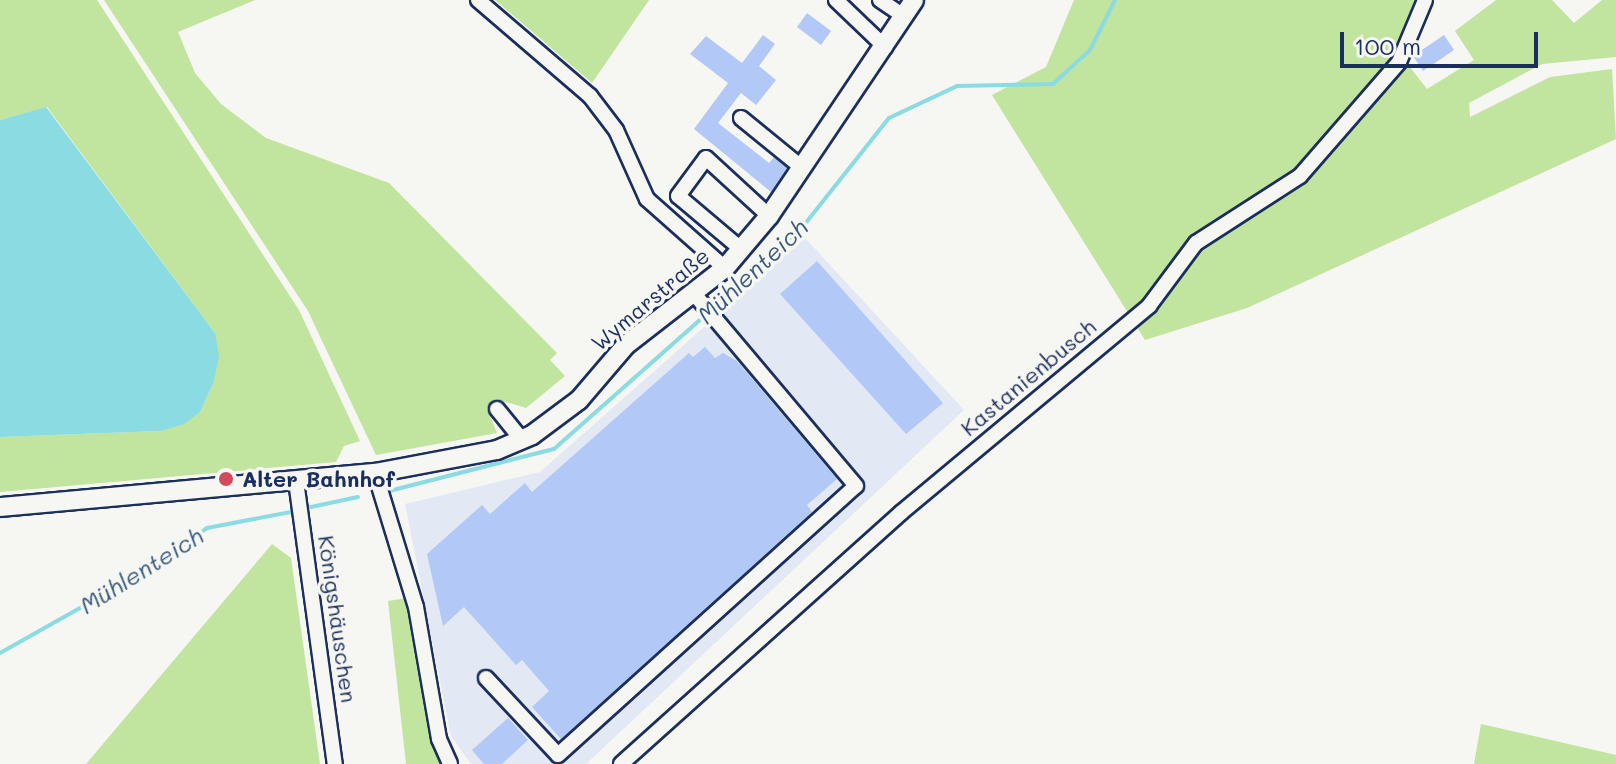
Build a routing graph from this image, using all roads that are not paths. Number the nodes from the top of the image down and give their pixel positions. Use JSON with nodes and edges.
{"nodes":[{"id":1,"x":478,"y":0,"type":"edge"},
{"id":2,"x":836,"y":0,"type":"edge"},
{"id":3,"x":880,"y":0,"type":"edge"},
{"id":4,"x":1425,"y":0,"type":"edge"},
{"id":5,"x":909,"y":8,"type":"edge"},
{"id":6,"x":885,"y":47,"type":"junction"},
{"id":7,"x":741,"y":118,"type":"dead end"},
{"id":8,"x":801,"y":167,"type":"junction"},
{"id":9,"x":769,"y":216,"type":"junction"},
{"id":10,"x":741,"y":249,"type":"junction"},
{"id":11,"x":725,"y":268,"type":"junction"},
{"id":12,"x":699,"y":300,"type":"junction"},
{"id":13,"x":497,"y":409,"type":"dead end"},
{"id":14,"x":522,"y":440,"type":"junction"},
{"id":15,"x":375,"y":473,"type":"junction"},
{"id":16,"x":296,"y":481,"type":"junction"},
{"id":17,"x":0,"y":507,"type":"edge"},
{"id":18,"x":486,"y":678,"type":"dead end"},
{"id":19,"x":335,"y":764,"type":"edge"},
{"id":20,"x":450,"y":764,"type":"edge"},
{"id":21,"x":621,"y":764,"type":"edge"}],
"edges":[{"from":1,"to":11,"type":"street"},
{"from":2,"to":6,"type":"street"},
{"from":3,"to":5,"type":"street"},
{"from":4,"to":21,"type":"street","name":"Kastanienbusch"},
{"from":5,"to":6,"type":"main road","name":"Wymarstraße"},
{"from":6,"to":8,"type":"main road","name":"Wymarstraße"},
{"from":7,"to":8,"type":"street"},
{"from":8,"to":9,"type":"main road","name":"Wymarstraße"},
{"from":9,"to":10,"type":"main road","name":"Wymarstraße"},
{"from":9,"to":10,"type":"street"},
{"from":10,"to":11,"type":"main road","name":"Wymarstraße"},
{"from":11,"to":12,"type":"main road","name":"Wymarstraße"},
{"from":12,"to":14,"type":"main road","name":"Wymarstraße"},
{"from":12,"to":18,"type":"street"},
{"from":13,"to":14,"type":"street"},
{"from":14,"to":15,"type":"main road","name":"Wymarstraße"},
{"from":15,"to":16,"type":"main road","name":"Wymarstraße"},
{"from":15,"to":20,"type":"street"},
{"from":16,"to":17,"type":"main road","name":"Wymarstraße"},
{"from":16,"to":19,"type":"street","name":"Königshäuschen"}]}
